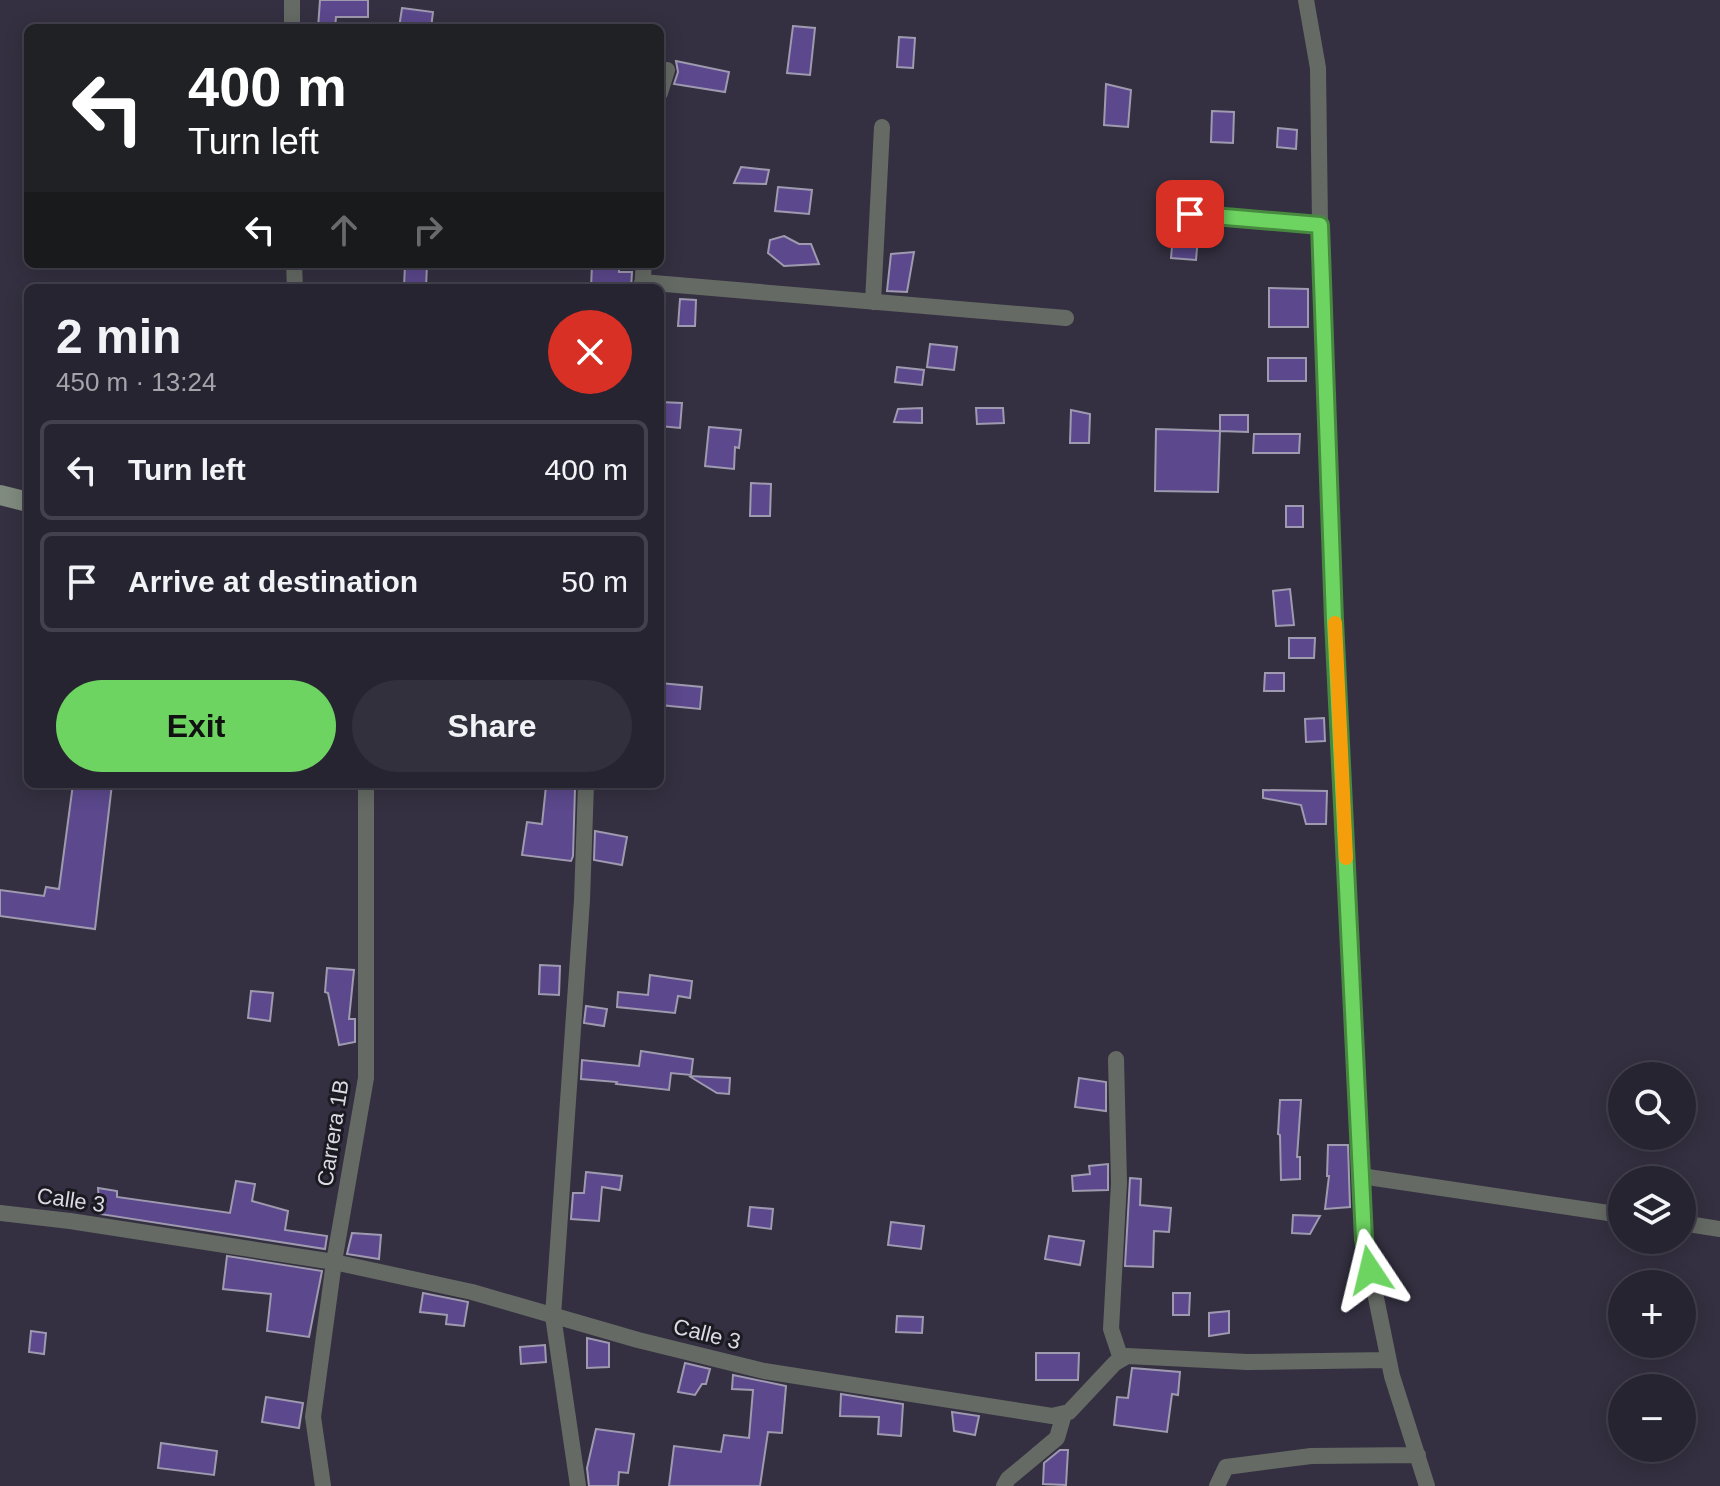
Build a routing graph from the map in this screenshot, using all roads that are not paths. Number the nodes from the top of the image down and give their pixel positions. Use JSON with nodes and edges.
{"nodes":[{"id":1,"x":292,"y":0,"type":"edge"},
{"id":2,"x":1306,"y":0,"type":"edge"},
{"id":3,"x":292,"y":24,"type":"edge"},
{"id":4,"x":667,"y":70,"type":"dead end"},
{"id":5,"x":664,"y":80,"type":"edge"},
{"id":6,"x":882,"y":127,"type":"dead end"},
{"id":7,"x":1164,"y":212,"type":"dead end"},
{"id":8,"x":1320,"y":225,"type":"junction"},
{"id":9,"x":664,"y":287,"type":"edge"},
{"id":10,"x":873,"y":302,"type":"junction"},
{"id":11,"x":1066,"y":318,"type":"dead end"},
{"id":12,"x":0,"y":495,"type":"edge"},
{"id":13,"x":24,"y":501,"type":"edge"},
{"id":14,"x":366,"y":788,"type":"edge"},
{"id":15,"x":586,"y":788,"type":"edge"},
{"id":16,"x":1116,"y":1059,"type":"dead end"},
{"id":17,"x":1361,"y":1176,"type":"junction"},
{"id":18,"x":0,"y":1213,"type":"edge"},
{"id":19,"x":1608,"y":1213,"type":"edge"},
{"id":20,"x":1696,"y":1225,"type":"edge"},
{"id":21,"x":1720,"y":1229,"type":"edge"},
{"id":22,"x":334,"y":1262,"type":"junction"},
{"id":23,"x":553,"y":1316,"type":"junction"},
{"id":24,"x":1121,"y":1359,"type":"junction"},
{"id":25,"x":1388,"y":1360,"type":"junction"},
{"id":26,"x":1064,"y":1414,"type":"junction"},
{"id":27,"x":1418,"y":1455,"type":"junction"},
{"id":28,"x":323,"y":1486,"type":"edge"},
{"id":29,"x":578,"y":1486,"type":"edge"},
{"id":30,"x":1004,"y":1486,"type":"edge"},
{"id":31,"x":1217,"y":1486,"type":"edge"},
{"id":32,"x":1427,"y":1486,"type":"edge"}],
"edges":[{"from":1,"to":3,"type":"street"},
{"from":2,"to":8,"type":"street"},
{"from":4,"to":5,"type":"street"},
{"from":6,"to":10,"type":"street"},
{"from":7,"to":8,"type":"street"},
{"from":8,"to":17,"type":"street"},
{"from":9,"to":10,"type":"street"},
{"from":10,"to":11,"type":"street"},
{"from":12,"to":13,"type":"street"},
{"from":14,"to":22,"type":"street","name":"Carrera 1B"},
{"from":15,"to":23,"type":"street"},
{"from":16,"to":24,"type":"street"},
{"from":17,"to":19,"type":"street"},
{"from":17,"to":25,"type":"street"},
{"from":18,"to":22,"type":"street","name":"Calle 3"},
{"from":20,"to":21,"type":"street"},
{"from":22,"to":23,"type":"street","name":"Calle 3"},
{"from":22,"to":28,"type":"street","name":"Carrera 1B"},
{"from":23,"to":26,"type":"street","name":"Calle 3"},
{"from":23,"to":29,"type":"street"},
{"from":24,"to":25,"type":"street"},
{"from":24,"to":26,"type":"street"},
{"from":25,"to":27,"type":"street"},
{"from":26,"to":30,"type":"street"},
{"from":27,"to":31,"type":"street"},
{"from":27,"to":32,"type":"street"}]}
